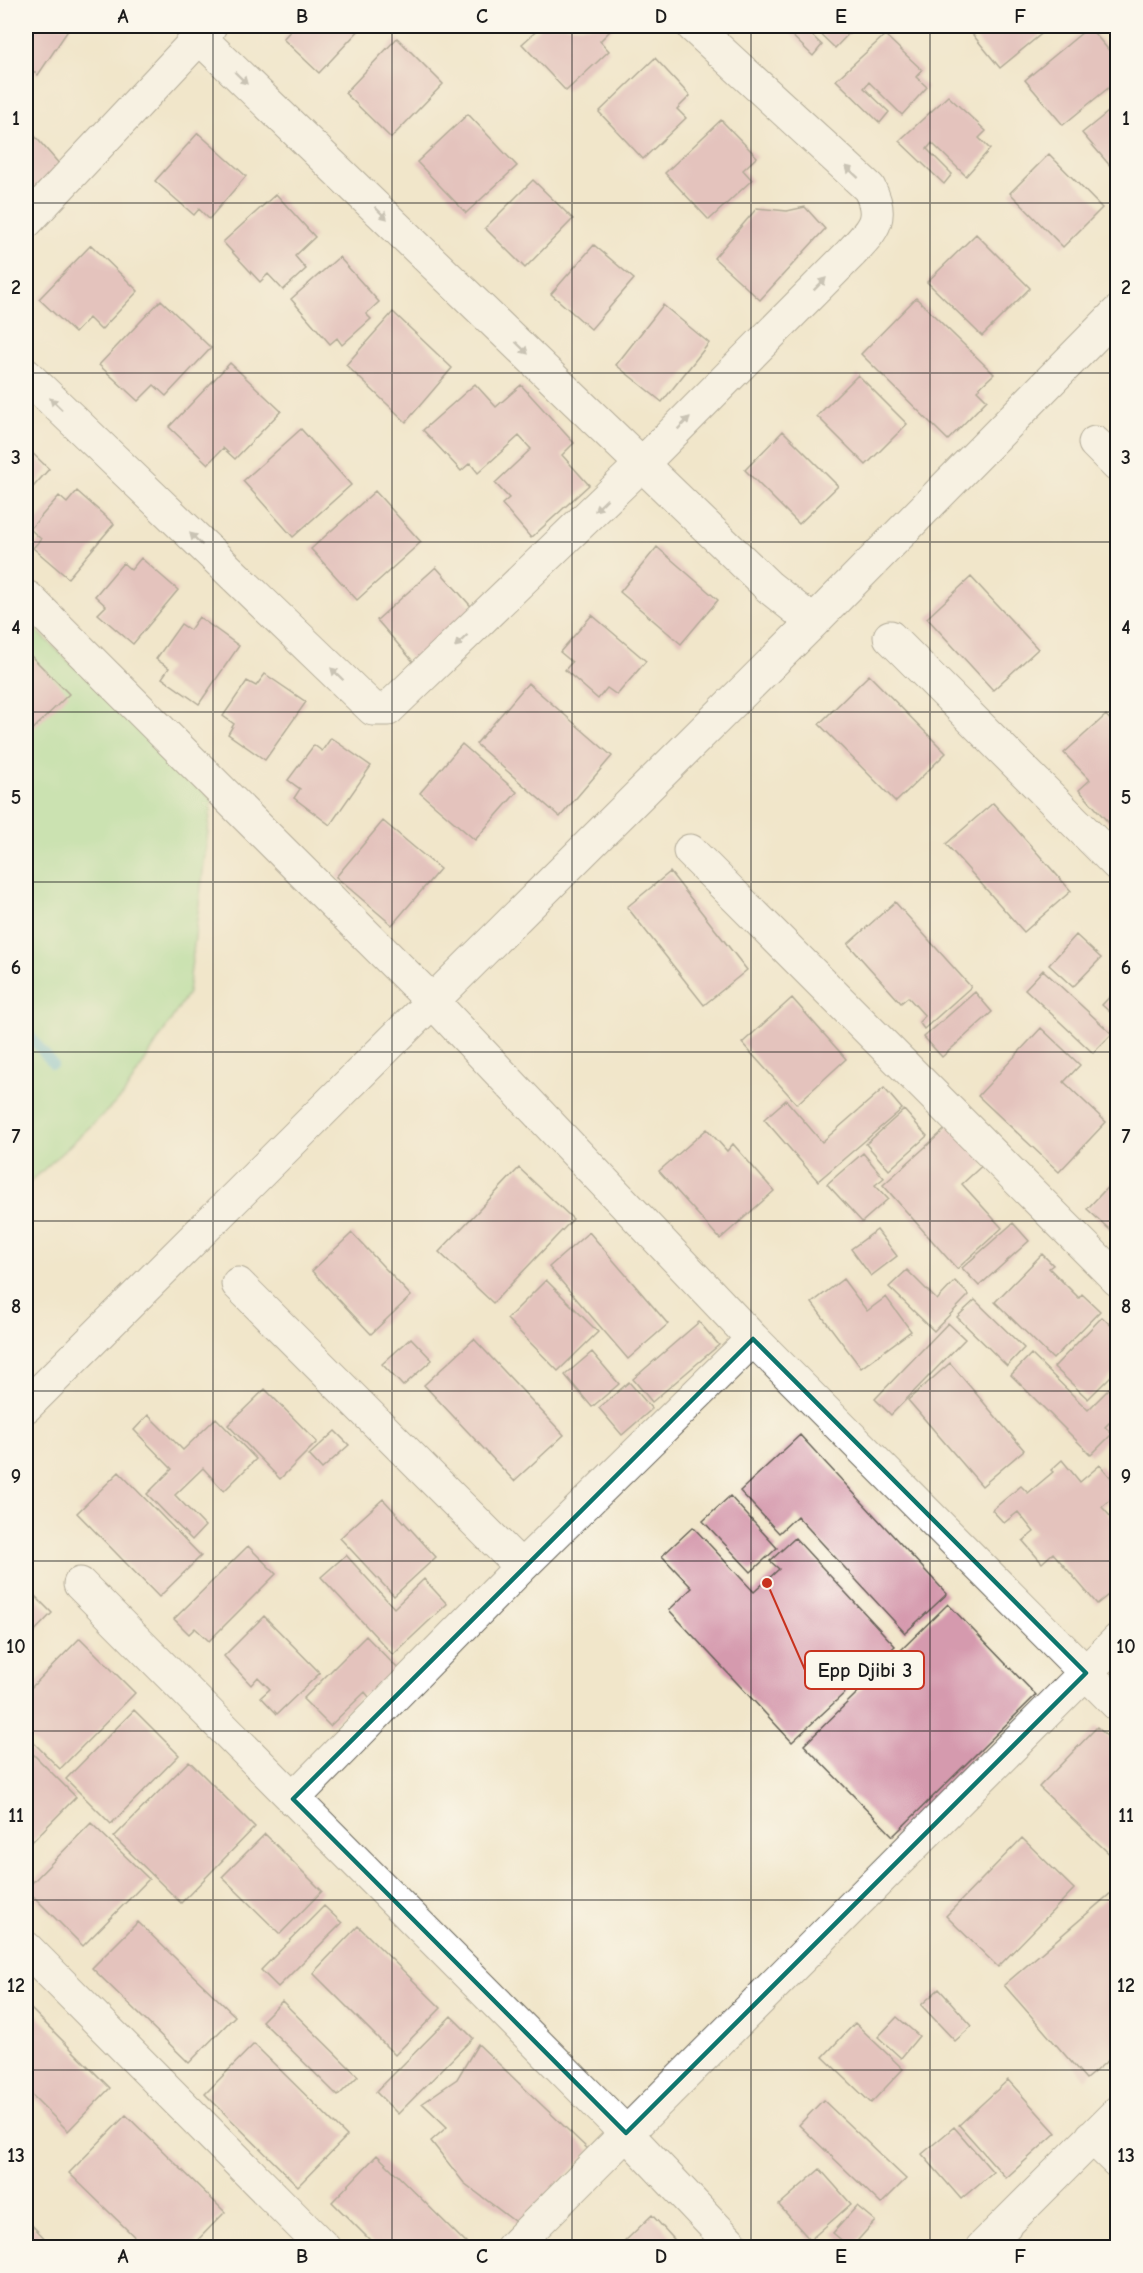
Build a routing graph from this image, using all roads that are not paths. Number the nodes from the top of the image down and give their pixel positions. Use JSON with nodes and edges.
{"nodes":[{"id":1,"x":693,"y":26,"type":"edge"},
{"id":2,"x":204,"y":31,"type":"edge"},
{"id":3,"x":26,"y":222,"type":"edge"},
{"id":4,"x":1118,"y":312,"type":"edge"},
{"id":5,"x":26,"y":375,"type":"edge"},
{"id":6,"x":1095,"y":443,"type":"dead end"},
{"id":7,"x":642,"y":465,"type":"junction"},
{"id":8,"x":1118,"y":466,"type":"edge"},
{"id":9,"x":28,"y":598,"type":"dead end"},
{"id":10,"x":813,"y":622,"type":"junction"},
{"id":11,"x":890,"y":637,"type":"dead end"},
{"id":12,"x":690,"y":851,"type":"dead end"},
{"id":13,"x":1118,"y":865,"type":"edge"},
{"id":14,"x":433,"y":1002,"type":"junction"},
{"id":15,"x":1118,"y":1280,"type":"edge"},
{"id":16,"x":238,"y":1284,"type":"dead end"},
{"id":17,"x":753,"y":1339,"type":"junction"},
{"id":18,"x":26,"y":1406,"type":"edge"},
{"id":19,"x":521,"y":1567,"type":"junction"},
{"id":20,"x":80,"y":1584,"type":"dead end"},
{"id":21,"x":1118,"y":1641,"type":"edge"},
{"id":22,"x":1086,"y":1672,"type":"junction"},
{"id":23,"x":1118,"y":1705,"type":"edge"},
{"id":24,"x":293,"y":1799,"type":"junction"},
{"id":25,"x":26,"y":1948,"type":"edge"},
{"id":26,"x":1118,"y":2112,"type":"edge"},
{"id":27,"x":626,"y":2133,"type":"junction"},
{"id":28,"x":1092,"y":2137,"type":"junction"},
{"id":29,"x":1118,"y":2162,"type":"edge"},
{"id":30,"x":324,"y":2247,"type":"edge"},
{"id":31,"x":512,"y":2247,"type":"edge"},
{"id":32,"x":735,"y":2247,"type":"edge"},
{"id":33,"x":982,"y":2247,"type":"edge"}],
"edges":[{"from":7,"to":1,"type":"street","one_way":true},
{"from":2,"to":3,"type":"street"},
{"from":2,"to":7,"type":"street","one_way":true},
{"from":4,"to":10,"type":"street"},
{"from":7,"to":5,"type":"street","one_way":true},
{"from":6,"to":8,"type":"street"},
{"from":7,"to":10,"type":"street"},
{"from":9,"to":14,"type":"street"},
{"from":10,"to":14,"type":"street"},
{"from":11,"to":13,"type":"street"},
{"from":12,"to":15,"type":"street"},
{"from":14,"to":17,"type":"street"},
{"from":14,"to":18,"type":"street"},
{"from":16,"to":19,"type":"street"},
{"from":17,"to":19,"type":"street"},
{"from":17,"to":22,"type":"street"},
{"from":19,"to":24,"type":"street"},
{"from":20,"to":24,"type":"street"},
{"from":21,"to":22,"type":"street"},
{"from":22,"to":23,"type":"street"},
{"from":22,"to":27,"type":"street"},
{"from":24,"to":27,"type":"street"},
{"from":25,"to":30,"type":"street"},
{"from":26,"to":28,"type":"street"},
{"from":27,"to":31,"type":"street"},
{"from":27,"to":32,"type":"street"},
{"from":28,"to":29,"type":"street"},
{"from":28,"to":33,"type":"street"}]}
